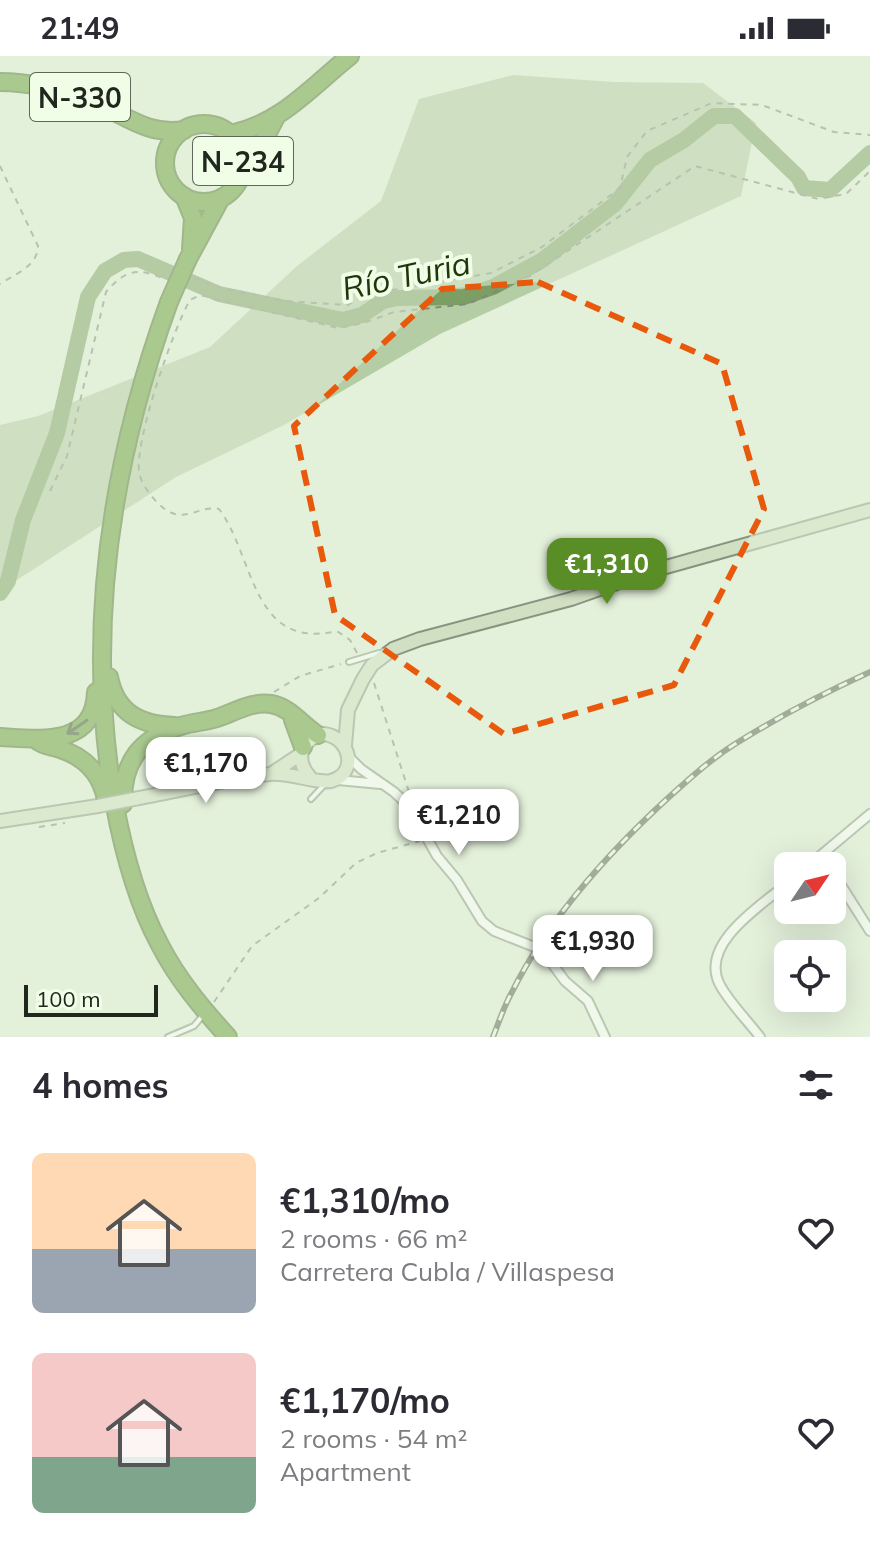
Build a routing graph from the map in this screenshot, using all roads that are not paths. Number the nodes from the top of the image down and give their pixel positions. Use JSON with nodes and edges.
{"nodes":[{"id":1,"x":350,"y":56,"type":"edge"},
{"id":2,"x":0,"y":82,"type":"edge"},
{"id":3,"x":276,"y":117,"type":"junction"},
{"id":4,"x":184,"y":130,"type":"junction"},
{"id":5,"x":154,"y":131,"type":"junction"},
{"id":6,"x":231,"y":134,"type":"junction"},
{"id":7,"x":166,"y":157,"type":"junction"},
{"id":8,"x":243,"y":169,"type":"junction"},
{"id":9,"x":184,"y":196,"type":"junction"},
{"id":10,"x":221,"y":198,"type":"junction"},
{"id":11,"x":188,"y":259,"type":"junction"},
{"id":12,"x":870,"y":510,"type":"edge"},
{"id":13,"x":104,"y":595,"type":"junction"},
{"id":14,"x":102,"y":635,"type":"junction"},
{"id":15,"x":393,"y":649,"type":"junction"},
{"id":16,"x":349,"y":662,"type":"road end"},
{"id":17,"x":348,"y":710,"type":"junction"},
{"id":18,"x":288,"y":712,"type":"junction"},
{"id":19,"x":181,"y":726,"type":"junction"},
{"id":20,"x":321,"y":734,"type":"junction"},
{"id":21,"x":0,"y":737,"type":"edge"},
{"id":22,"x":36,"y":740,"type":"junction"},
{"id":23,"x":302,"y":750,"type":"junction"},
{"id":24,"x":347,"y":751,"type":"junction"},
{"id":25,"x":271,"y":774,"type":"junction"},
{"id":26,"x":310,"y":777,"type":"junction"},
{"id":27,"x":330,"y":781,"type":"junction"},
{"id":28,"x":381,"y":784,"type":"junction"},
{"id":29,"x":311,"y":799,"type":"dead end"},
{"id":30,"x":870,"y":814,"type":"edge"},
{"id":31,"x":0,"y":821,"type":"edge"},
{"id":32,"x":826,"y":852,"type":"edge"},
{"id":33,"x":846,"y":893,"type":"edge"},
{"id":34,"x":774,"y":895,"type":"edge"},
{"id":35,"x":141,"y":903,"type":"junction"},
{"id":36,"x":149,"y":924,"type":"junction"},
{"id":37,"x":870,"y":931,"type":"edge"},
{"id":38,"x":205,"y":1012,"type":"junction"},
{"id":39,"x":168,"y":1037,"type":"edge"},
{"id":40,"x":228,"y":1037,"type":"edge"},
{"id":41,"x":605,"y":1037,"type":"edge"},
{"id":42,"x":760,"y":1037,"type":"edge"}],
"edges":[{"from":1,"to":3,"type":"highway","number":"N-234"},
{"from":2,"to":5,"type":"highway","number":"N-330"},
{"from":3,"to":6,"type":"highway","number":"N-234"},
{"from":3,"to":8,"type":"highway","number":"N-234"},
{"from":4,"to":5,"type":"highway","number":"N-330"},
{"from":4,"to":6,"type":"highway","number":"N-234"},
{"from":4,"to":7,"type":"highway","number":"N-234"},
{"from":5,"to":7,"type":"highway","number":"N-330"},
{"from":6,"to":8,"type":"highway","number":"N-234"},
{"from":7,"to":9,"type":"highway","number":"N-234"},
{"from":8,"to":10,"type":"highway","number":"N-234"},
{"from":9,"to":10,"type":"highway","number":"N-234"},
{"from":9,"to":11,"type":"highway","number":"N-234"},
{"from":10,"to":11,"type":"highway","number":"N-234"},
{"from":11,"to":13,"type":"highway","number":"N-234","bridge":true},
{"from":12,"to":15,"type":"street"},
{"from":13,"to":14,"type":"highway","number":"N-234"},
{"from":13,"to":19,"type":"highway"},
{"from":14,"to":22,"type":"highway","one_way":true},
{"from":14,"to":35,"type":"highway","number":"N-234"},
{"from":15,"to":16,"type":"lane"},
{"from":15,"to":17,"type":"street"},
{"from":17,"to":20,"type":"street"},
{"from":17,"to":24,"type":"street"},
{"from":18,"to":19,"type":"highway"},
{"from":18,"to":20,"type":"highway"},
{"from":18,"to":23,"type":"highway"},
{"from":19,"to":35,"type":"highway"},
{"from":20,"to":23,"type":"street"},
{"from":20,"to":24,"type":"street"},
{"from":21,"to":22,"type":"highway"},
{"from":22,"to":36,"type":"highway"},
{"from":23,"to":25,"type":"street"},
{"from":23,"to":26,"type":"street"},
{"from":24,"to":27,"type":"street"},
{"from":24,"to":28,"type":"street"},
{"from":25,"to":26,"type":"street"},
{"from":25,"to":31,"type":"street","bridge":true},
{"from":26,"to":27,"type":"street"},
{"from":27,"to":28,"type":"street"},
{"from":27,"to":29,"type":"lane"},
{"from":28,"to":41,"type":"street"},
{"from":30,"to":32,"type":"street"},
{"from":33,"to":37,"type":"street"},
{"from":34,"to":42,"type":"street"},
{"from":35,"to":36,"type":"highway","number":"N-234"},
{"from":36,"to":38,"type":"highway","number":"N-234"},
{"from":38,"to":39,"type":"lane"},
{"from":38,"to":40,"type":"highway","number":"N-234"}]}
